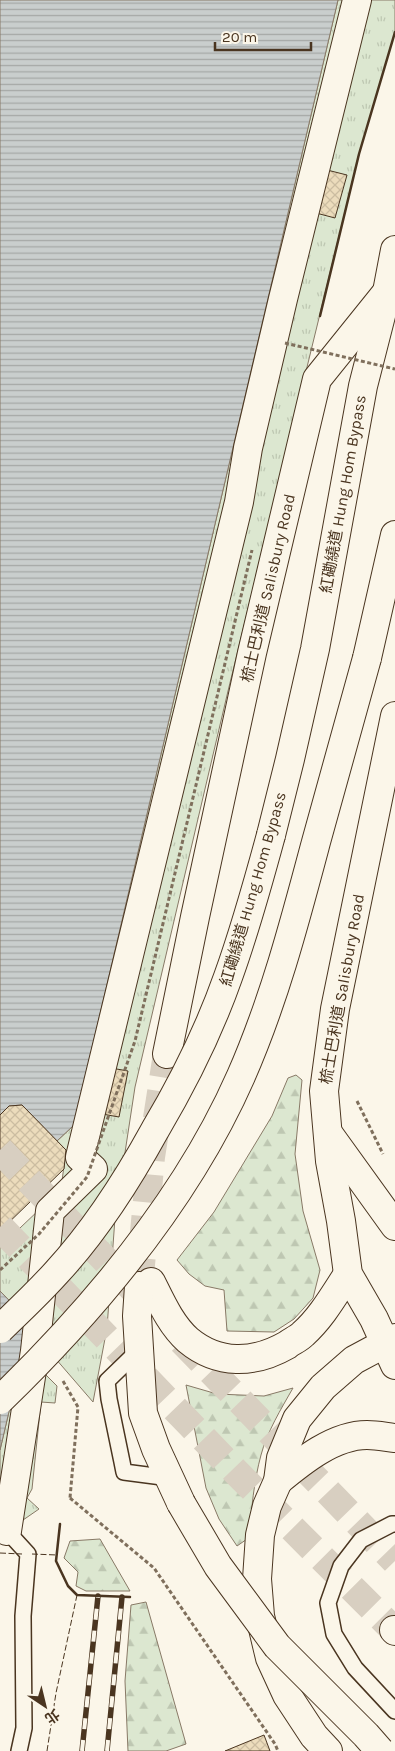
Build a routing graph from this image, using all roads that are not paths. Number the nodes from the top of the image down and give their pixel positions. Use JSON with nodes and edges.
{"nodes":[{"id":1,"x":357,"y":0,"type":"edge"},
{"id":2,"x":395,"y":250,"type":"edge"},
{"id":3,"x":387,"y":292,"type":"junction"},
{"id":4,"x":363,"y":386,"type":"joint"},
{"id":5,"x":395,"y":535,"type":"edge"},
{"id":6,"x":395,"y":716,"type":"edge"},
{"id":7,"x":167,"y":1054,"type":"tunnel mouth"},
{"id":8,"x":328,"y":1132,"type":"junction"},
{"id":9,"x":395,"y":1226,"type":"edge"},
{"id":10,"x":348,"y":1274,"type":"junction"},
{"id":11,"x":0,"y":1329,"type":"edge"},
{"id":12,"x":391,"y":1349,"type":"edge"},
{"id":13,"x":138,"y":1350,"type":"junction"},
{"id":14,"x":0,"y":1400,"type":"edge"},
{"id":15,"x":395,"y":1438,"type":"edge"},
{"id":16,"x":170,"y":1478,"type":"junction"},
{"id":17,"x":278,"y":1481,"type":"junction"},
{"id":18,"x":395,"y":1524,"type":"edge"},
{"id":19,"x":7,"y":1531,"type":"joint"},
{"id":20,"x":395,"y":1711,"type":"edge"},
{"id":21,"x":18,"y":1751,"type":"edge"},
{"id":22,"x":328,"y":1751,"type":"edge"},
{"id":23,"x":380,"y":1751,"type":"edge"}],
"edges":[{"from":1,"to":19,"type":"main road"},
{"from":2,"to":3,"type":"main road","name":"梳士巴利道 Salisbury Road"},
{"from":3,"to":4,"type":"main road","name":"梳士巴利道 Salisbury Road"},
{"from":3,"to":7,"type":"main road","name":"梳士巴利道 Salisbury Road"},
{"from":4,"to":11,"type":"main road","name":"紅磡繞道 Hung Hom Bypass","bridge":true},
{"from":5,"to":14,"type":"main road","bridge":true},
{"from":6,"to":8,"type":"main road","name":"梳士巴利道 Salisbury Road"},
{"from":8,"to":9,"type":"main road"},
{"from":8,"to":10,"type":"main road","name":"梳士巴利道 Salisbury Road"},
{"from":10,"to":12,"type":"main road","name":"梳士巴利道 Salisbury Road"},
{"from":10,"to":13,"type":"main road"},
{"from":12,"to":17,"type":"main road","name":"梳士巴利道 Salisbury Road"},
{"from":13,"to":16,"type":"main road"},
{"from":13,"to":16,"type":"lane"},
{"from":15,"to":17,"type":"main road"},
{"from":16,"to":23,"type":"main road","bridge":true},
{"from":17,"to":22,"type":"main road","name":"梳士巴利道 Salisbury Road"},
{"from":18,"to":20,"type":"lane"},
{"from":19,"to":21,"type":"lane"}]}
